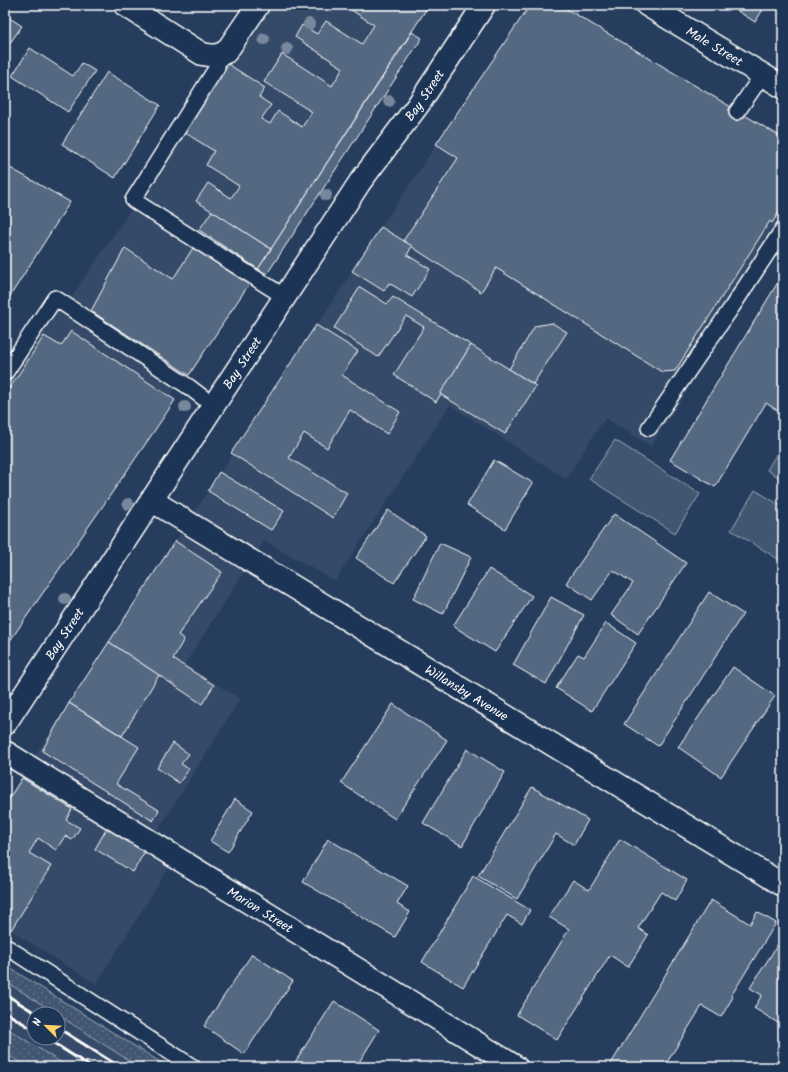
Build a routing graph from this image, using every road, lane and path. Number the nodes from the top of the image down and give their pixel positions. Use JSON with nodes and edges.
{"nodes":[{"id":1,"x":124,"y":5,"type":"edge"},
{"id":2,"x":258,"y":5,"type":"edge"},
{"id":3,"x":484,"y":5,"type":"edge"},
{"id":4,"x":647,"y":5,"type":"edge"},
{"id":5,"x":218,"y":56,"type":"junction"},
{"id":6,"x":763,"y":74,"type":"junction"},
{"id":7,"x":783,"y":87,"type":"edge"},
{"id":8,"x":737,"y":112,"type":"dead end"},
{"id":9,"x":783,"y":229,"type":"edge"},
{"id":10,"x":286,"y":297,"type":"junction"},
{"id":11,"x":5,"y":373,"type":"edge"},
{"id":12,"x":214,"y":406,"type":"junction"},
{"id":13,"x":649,"y":428,"type":"dead end"},
{"id":14,"x":151,"y":500,"type":"junction"},
{"id":15,"x":5,"y":724,"type":"edge"},
{"id":16,"x":5,"y":752,"type":"edge"},
{"id":17,"x":783,"y":885,"type":"edge"},
{"id":18,"x":5,"y":946,"type":"edge"},
{"id":19,"x":193,"y":1067,"type":"edge"},
{"id":20,"x":516,"y":1067,"type":"edge"}],
"edges":[{"from":1,"to":5,"type":"street"},
{"from":2,"to":5,"type":"street"},
{"from":3,"to":10,"type":"street","name":"Bay Street"},
{"from":4,"to":6,"type":"street","name":"Male Street"},
{"from":5,"to":10,"type":"lane"},
{"from":6,"to":7,"type":"street","name":"Male Street"},
{"from":6,"to":8,"type":"lane"},
{"from":9,"to":13,"type":"lane"},
{"from":10,"to":12,"type":"street","name":"Bay Street"},
{"from":11,"to":12,"type":"lane"},
{"from":12,"to":14,"type":"street","name":"Bay Street"},
{"from":14,"to":15,"type":"street","name":"Bay Street"},
{"from":14,"to":17,"type":"street","name":"Willansby Avenue"},
{"from":16,"to":20,"type":"street","name":"Marion Street"},
{"from":18,"to":19,"type":"lane"}]}
